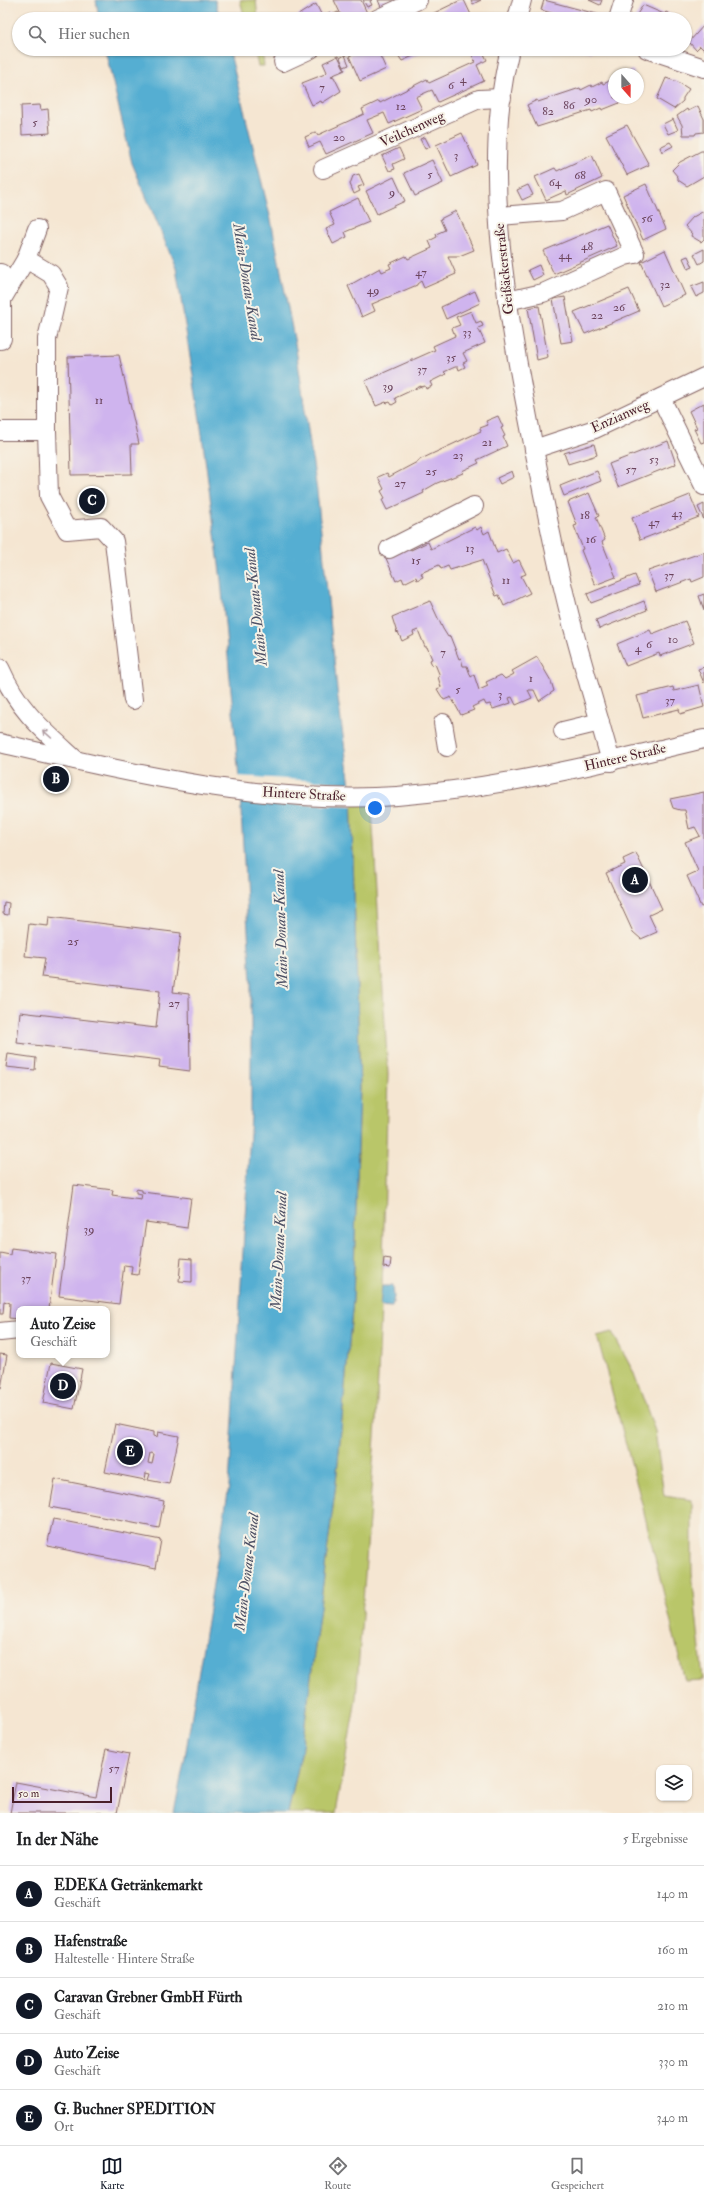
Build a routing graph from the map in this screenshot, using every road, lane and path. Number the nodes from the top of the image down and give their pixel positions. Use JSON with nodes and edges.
{"nodes":[{"id":1,"x":418,"y":0,"type":"edge"},
{"id":2,"x":522,"y":0,"type":"edge"},
{"id":3,"x":624,"y":0,"type":"edge"},
{"id":4,"x":392,"y":12,"type":"edge"},
{"id":5,"x":519,"y":12,"type":"edge"},
{"id":6,"x":620,"y":12,"type":"edge"},
{"id":7,"x":296,"y":56,"type":"edge"},
{"id":8,"x":509,"y":56,"type":"edge"},
{"id":9,"x":668,"y":56,"type":"edge"},
{"id":10,"x":283,"y":62,"type":"dead end"},
{"id":11,"x":704,"y":68,"type":"edge"},
{"id":12,"x":502,"y":98,"type":"junction"},
{"id":13,"x":323,"y":169,"type":"dead end"},
{"id":14,"x":499,"y":216,"type":"junction"},
{"id":15,"x":37,"y":229,"type":"dead end"},
{"id":16,"x":26,"y":259,"type":"junction"},
{"id":17,"x":0,"y":275,"type":"edge"},
{"id":18,"x":1,"y":301,"type":"junction"},
{"id":19,"x":507,"y":301,"type":"junction"},
{"id":20,"x":0,"y":338,"type":"edge"},
{"id":21,"x":704,"y":377,"type":"edge"},
{"id":22,"x":662,"y":398,"type":"junction"},
{"id":23,"x":0,"y":431,"type":"edge"},
{"id":24,"x":47,"y":431,"type":"junction"},
{"id":25,"x":534,"y":449,"type":"junction"},
{"id":26,"x":704,"y":486,"type":"edge"},
{"id":27,"x":474,"y":506,"type":"dead end"},
{"id":28,"x":389,"y":549,"type":"dead end"},
{"id":29,"x":0,"y":668,"type":"edge"},
{"id":30,"x":133,"y":700,"type":"dead end"},
{"id":31,"x":600,"y":722,"type":"junction"},
{"id":32,"x":443,"y":723,"type":"dead end"},
{"id":33,"x":563,"y":731,"type":"dead end"},
{"id":34,"x":704,"y":739,"type":"edge"},
{"id":35,"x":0,"y":743,"type":"edge"},
{"id":36,"x":447,"y":747,"type":"dead end"},
{"id":37,"x":76,"y":760,"type":"junction"},
{"id":38,"x":611,"y":762,"type":"junction"},
{"id":39,"x":16,"y":1330,"type":"edge"},
{"id":40,"x":0,"y":1332,"type":"edge"}],
"edges":[{"from":1,"to":4,"type":"street"},
{"from":2,"to":5,"type":"street"},
{"from":3,"to":6,"type":"street"},
{"from":7,"to":10,"type":"street"},
{"from":8,"to":12,"type":"street","name":"Geißäckerstraße"},
{"from":9,"to":11,"type":"street"},
{"from":12,"to":13,"type":"street","name":"Veilchenweg"},
{"from":12,"to":14,"type":"street","name":"Geißäckerstraße"},
{"from":14,"to":19,"type":"street","name":"Geißäckerstraße"},
{"from":14,"to":19,"type":"street"},
{"from":15,"to":16,"type":"street"},
{"from":16,"to":18,"type":"street"},
{"from":16,"to":24,"type":"street"},
{"from":17,"to":18,"type":"main road"},
{"from":18,"to":20,"type":"main road"},
{"from":19,"to":25,"type":"street","name":"Geißäckerstraße"},
{"from":21,"to":22,"type":"street","name":"Enzianweg"},
{"from":22,"to":25,"type":"street","name":"Enzianweg"},
{"from":22,"to":26,"type":"street"},
{"from":23,"to":24,"type":"street"},
{"from":24,"to":30,"type":"street"},
{"from":25,"to":31,"type":"street","name":"Geißäckerstraße"},
{"from":27,"to":28,"type":"street"},
{"from":37,"to":29,"type":"street","one_way":true},
{"from":31,"to":33,"type":"street"},
{"from":31,"to":38,"type":"street","name":"Geißäckerstraße"},
{"from":32,"to":36,"type":"street"},
{"from":34,"to":38,"type":"street","name":"Hintere Straße"},
{"from":35,"to":37,"type":"street","name":"Hintere Straße"},
{"from":37,"to":38,"type":"street","name":"Hintere Straße"},
{"from":39,"to":40,"type":"street"}]}
